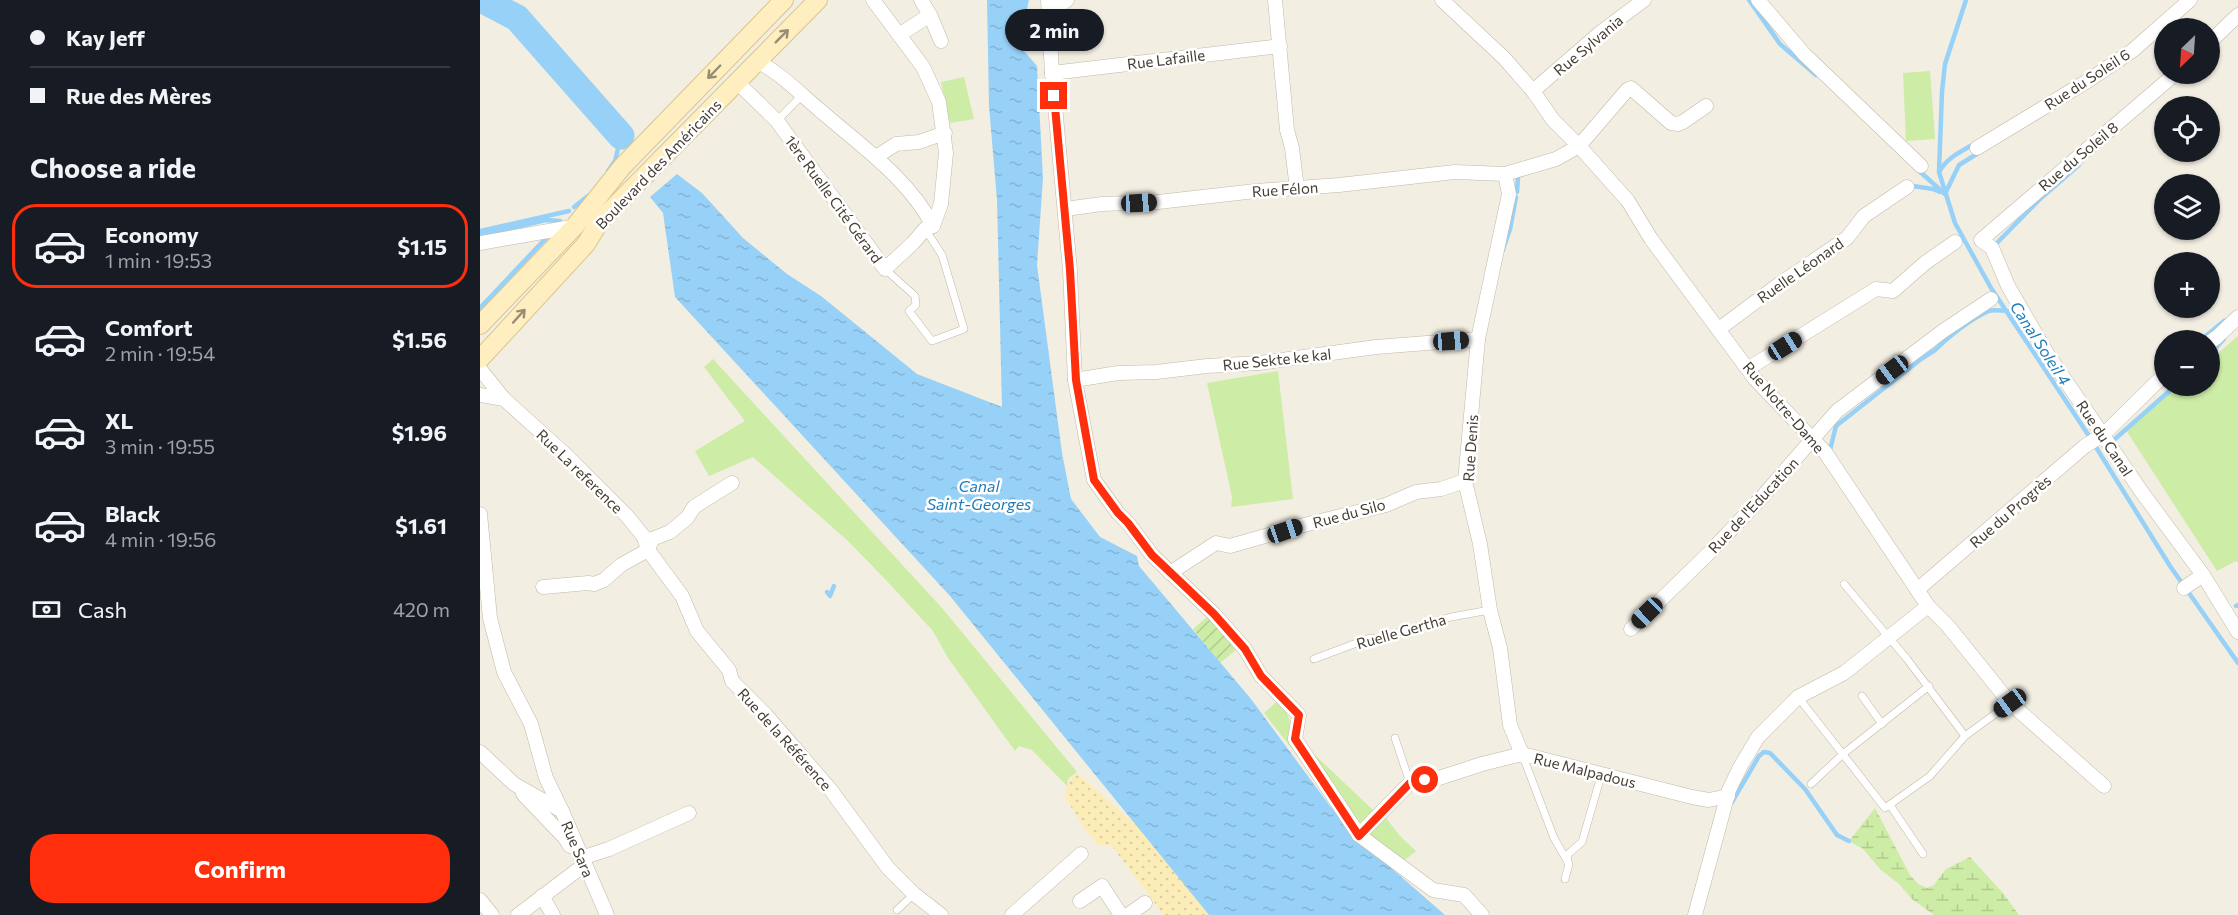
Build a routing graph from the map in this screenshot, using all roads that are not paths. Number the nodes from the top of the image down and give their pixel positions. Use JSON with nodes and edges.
{"nodes":[{"id":1,"x":784,"y":0,"type":"edge"},
{"id":2,"x":818,"y":0,"type":"edge"},
{"id":3,"x":874,"y":0,"type":"edge"},
{"id":4,"x":921,"y":0,"type":"edge"},
{"id":5,"x":1067,"y":0,"type":"edge"},
{"id":6,"x":1275,"y":0,"type":"edge"},
{"id":7,"x":1442,"y":0,"type":"edge"},
{"id":8,"x":1644,"y":0,"type":"edge"},
{"id":9,"x":1758,"y":0,"type":"edge"},
{"id":10,"x":2190,"y":0,"type":"edge"},
{"id":11,"x":1049,"y":6,"type":"edge"},
{"id":12,"x":930,"y":15,"type":"junction"},
{"id":13,"x":2238,"y":15,"type":"edge"},
{"id":14,"x":2220,"y":32,"type":"edge"},
{"id":15,"x":899,"y":34,"type":"junction"},
{"id":16,"x":941,"y":41,"type":"dead end"},
{"id":17,"x":1280,"y":46,"type":"junction"},
{"id":18,"x":757,"y":61,"type":"junction"},
{"id":19,"x":1052,"y":73,"type":"junction"},
{"id":20,"x":737,"y":82,"type":"junction"},
{"id":21,"x":2163,"y":84,"type":"edge"},
{"id":22,"x":1533,"y":91,"type":"junction"},
{"id":23,"x":802,"y":95,"type":"junction"},
{"id":24,"x":1706,"y":106,"type":"dead end"},
{"id":25,"x":777,"y":121,"type":"junction"},
{"id":26,"x":945,"y":133,"type":"junction"},
{"id":27,"x":1579,"y":146,"type":"junction"},
{"id":28,"x":1977,"y":148,"type":"dead end"},
{"id":29,"x":876,"y":157,"type":"junction"},
{"id":30,"x":1921,"y":166,"type":"dead end"},
{"id":31,"x":1505,"y":174,"type":"junction"},
{"id":32,"x":1907,"y":187,"type":"dead end"},
{"id":33,"x":1297,"y":189,"type":"junction"},
{"id":34,"x":1065,"y":209,"type":"junction"},
{"id":35,"x":600,"y":221,"type":"junction"},
{"id":36,"x":575,"y":226,"type":"junction"},
{"id":37,"x":929,"y":227,"type":"junction"},
{"id":38,"x":1982,"y":240,"type":"joint"},
{"id":39,"x":1955,"y":242,"type":"dead end"},
{"id":40,"x":480,"y":243,"type":"edge"},
{"id":41,"x":885,"y":269,"type":"junction"},
{"id":42,"x":1991,"y":298,"type":"dead end"},
{"id":43,"x":2238,"y":317,"type":"edge"},
{"id":44,"x":480,"y":325,"type":"edge"},
{"id":45,"x":1719,"y":329,"type":"junction"},
{"id":46,"x":2220,"y":334,"type":"edge"},
{"id":47,"x":1478,"y":339,"type":"junction"},
{"id":48,"x":480,"y":359,"type":"edge"},
{"id":49,"x":1749,"y":368,"type":"junction"},
{"id":50,"x":480,"y":369,"type":"edge"},
{"id":51,"x":1076,"y":380,"type":"junction"},
{"id":52,"x":2154,"y":385,"type":"edge"},
{"id":53,"x":480,"y":394,"type":"edge"},
{"id":54,"x":504,"y":399,"type":"junction"},
{"id":55,"x":2104,"y":434,"type":"junction"},
{"id":56,"x":1814,"y":440,"type":"junction"},
{"id":57,"x":1466,"y":481,"type":"junction"},
{"id":58,"x":732,"y":483,"type":"dead end"},
{"id":59,"x":480,"y":514,"type":"edge"},
{"id":60,"x":648,"y":550,"type":"junction"},
{"id":61,"x":1170,"y":573,"type":"junction"},
{"id":62,"x":2203,"y":575,"type":"junction"},
{"id":63,"x":1844,"y":584,"type":"dead end"},
{"id":64,"x":543,"y":587,"type":"dead end"},
{"id":65,"x":2184,"y":588,"type":"dead end"},
{"id":66,"x":1917,"y":590,"type":"junction"},
{"id":67,"x":1928,"y":606,"type":"junction"},
{"id":68,"x":1490,"y":610,"type":"junction"},
{"id":69,"x":2236,"y":624,"type":"edge"},
{"id":70,"x":1630,"y":629,"type":"dead end"},
{"id":71,"x":1888,"y":636,"type":"junction"},
{"id":72,"x":1314,"y":658,"type":"dead end"},
{"id":73,"x":1929,"y":686,"type":"junction"},
{"id":74,"x":1862,"y":696,"type":"dead end"},
{"id":75,"x":1798,"y":697,"type":"junction"},
{"id":76,"x":2010,"y":703,"type":"junction"},
{"id":77,"x":1882,"y":724,"type":"junction"},
{"id":78,"x":1965,"y":736,"type":"junction"},
{"id":79,"x":1395,"y":738,"type":"dead end"},
{"id":80,"x":480,"y":752,"type":"edge"},
{"id":81,"x":1522,"y":754,"type":"junction"},
{"id":82,"x":1843,"y":754,"type":"junction"},
{"id":83,"x":1601,"y":776,"type":"junction"},
{"id":84,"x":1410,"y":783,"type":"junction"},
{"id":85,"x":514,"y":784,"type":"junction"},
{"id":86,"x":1811,"y":784,"type":"dead end"},
{"id":87,"x":2104,"y":786,"type":"dead end"},
{"id":88,"x":1728,"y":796,"type":"junction"},
{"id":89,"x":1890,"y":805,"type":"junction"},
{"id":90,"x":562,"y":811,"type":"junction"},
{"id":91,"x":689,"y":813,"type":"dead end"},
{"id":92,"x":1359,"y":836,"type":"junction"},
{"id":93,"x":1081,"y":854,"type":"dead end"},
{"id":94,"x":1923,"y":854,"type":"dead end"},
{"id":95,"x":582,"y":863,"type":"junction"},
{"id":96,"x":1569,"y":864,"type":"junction"},
{"id":97,"x":1565,"y":879,"type":"dead end"},
{"id":98,"x":914,"y":894,"type":"junction"},
{"id":99,"x":542,"y":896,"type":"junction"},
{"id":100,"x":480,"y":900,"type":"edge"},
{"id":101,"x":1080,"y":901,"type":"dead end"},
{"id":102,"x":1145,"y":903,"type":"dead end"},
{"id":103,"x":897,"y":910,"type":"dead end"},
{"id":104,"x":492,"y":915,"type":"edge"},
{"id":105,"x":518,"y":915,"type":"edge"},
{"id":106,"x":553,"y":915,"type":"edge"},
{"id":107,"x":607,"y":915,"type":"edge"},
{"id":108,"x":941,"y":915,"type":"edge"},
{"id":109,"x":1012,"y":915,"type":"edge"},
{"id":110,"x":1121,"y":915,"type":"edge"},
{"id":111,"x":1128,"y":915,"type":"edge"},
{"id":112,"x":1482,"y":915,"type":"edge"},
{"id":113,"x":1695,"y":915,"type":"edge"}],
"edges":[{"from":1,"to":36,"type":"main road","name":"Boulevard des Américains","one_way":true},
{"from":18,"to":2,"type":"main road","name":"Boulevard des Américains","one_way":true},
{"from":3,"to":15,"type":"street","name":"1ère Ruelle Cité Gérard"},
{"from":4,"to":12,"type":"street"},
{"from":5,"to":11,"type":"street"},
{"from":6,"to":17,"type":"street"},
{"from":7,"to":22,"type":"street","name":"Rue Notre-Dame"},
{"from":8,"to":22,"type":"street","name":"Rue Sylvania"},
{"from":9,"to":30,"type":"street"},
{"from":10,"to":28,"type":"street","name":"Rue du Soleil 6"},
{"from":11,"to":19,"type":"street"},
{"from":12,"to":15,"type":"street"},
{"from":12,"to":16,"type":"street"},
{"from":13,"to":14,"type":"street"},
{"from":15,"to":26,"type":"street","name":"1ère Ruelle Cité Gérard"},
{"from":17,"to":19,"type":"street","name":"Rue Lafaille"},
{"from":17,"to":33,"type":"street"},
{"from":18,"to":20,"type":"main road","name":"Boulevard des Américains"},
{"from":18,"to":23,"type":"street"},
{"from":19,"to":34,"type":"street"},
{"from":20,"to":25,"type":"street","name":"1ère Ruelle Cité Gérard"},
{"from":20,"to":35,"type":"main road","name":"Boulevard des Américains"},
{"from":21,"to":38,"type":"street","name":"Rue du Soleil 8"},
{"from":22,"to":27,"type":"street","name":"Rue Notre-Dame"},
{"from":23,"to":25,"type":"lane"},
{"from":23,"to":29,"type":"street"},
{"from":24,"to":27,"type":"street"},
{"from":25,"to":41,"type":"street","name":"1ère Ruelle Cité Gérard"},
{"from":26,"to":29,"type":"street"},
{"from":26,"to":37,"type":"street","name":"1ère Ruelle Cité Gérard"},
{"from":27,"to":31,"type":"street","name":"Rue Félon"},
{"from":27,"to":45,"type":"street","name":"Rue Notre-Dame"},
{"from":29,"to":37,"type":"street"},
{"from":31,"to":33,"type":"street","name":"Rue Félon"},
{"from":31,"to":47,"type":"street","name":"Rue Denis"},
{"from":32,"to":45,"type":"street","name":"Ruelle Léonard"},
{"from":33,"to":34,"type":"street","name":"Rue Félon"},
{"from":34,"to":51,"type":"street"},
{"from":35,"to":36,"type":"street"},
{"from":48,"to":35,"type":"main road","name":"Boulevard des Américains","one_way":true},
{"from":36,"to":40,"type":"street"},
{"from":36,"to":44,"type":"main road","name":"Boulevard des Américains"},
{"from":37,"to":41,"type":"street","name":"1ère Ruelle Cité Gérard"},
{"from":37,"to":41,"type":"lane"},
{"from":38,"to":55,"type":"street","name":"Rue du Canal"},
{"from":39,"to":49,"type":"street"},
{"from":42,"to":56,"type":"street","name":"Rue de l'Education"},
{"from":43,"to":46,"type":"street"},
{"from":45,"to":49,"type":"street","name":"Rue Notre-Dame"},
{"from":47,"to":51,"type":"street","name":"Rue Sekte ke kal"},
{"from":47,"to":57,"type":"street","name":"Rue Denis"},
{"from":49,"to":56,"type":"street","name":"Rue Notre-Dame"},
{"from":50,"to":54,"type":"street","name":"Rue La reference"},
{"from":51,"to":61,"type":"street"},
{"from":52,"to":55,"type":"street","name":"Rue du Progrès"},
{"from":53,"to":54,"type":"street"},
{"from":54,"to":60,"type":"street","name":"Rue La reference"},
{"from":55,"to":62,"type":"street","name":"Rue du Canal"},
{"from":55,"to":66,"type":"street","name":"Rue du Progrès"},
{"from":56,"to":66,"type":"street","name":"Rue Notre-Dame"},
{"from":56,"to":70,"type":"street","name":"Rue de l'Education"},
{"from":57,"to":61,"type":"street","name":"Rue du Silo"},
{"from":57,"to":68,"type":"street","name":"Rue Denis"},
{"from":58,"to":60,"type":"street"},
{"from":59,"to":90,"type":"street"},
{"from":60,"to":64,"type":"street"},
{"from":60,"to":98,"type":"street","name":"Rue de la Référence"},
{"from":61,"to":92,"type":"street"},
{"from":62,"to":65,"type":"street"},
{"from":62,"to":69,"type":"street","name":"Rue du Canal"},
{"from":63,"to":71,"type":"lane"},
{"from":66,"to":67,"type":"street","name":"Rue Notre-Dame"},
{"from":67,"to":71,"type":"street"},
{"from":67,"to":76,"type":"street","name":"Rue Notre-Dame"},
{"from":68,"to":72,"type":"lane","name":"Ruelle Gertha"},
{"from":68,"to":81,"type":"street","name":"Rue Denis"},
{"from":71,"to":73,"type":"lane"},
{"from":71,"to":75,"type":"street"},
{"from":73,"to":77,"type":"lane"},
{"from":73,"to":78,"type":"lane"},
{"from":74,"to":77,"type":"lane"},
{"from":75,"to":82,"type":"lane"},
{"from":75,"to":88,"type":"street"},
{"from":76,"to":78,"type":"lane"},
{"from":76,"to":87,"type":"street","name":"Rue Notre-Dame"},
{"from":77,"to":82,"type":"lane"},
{"from":78,"to":89,"type":"lane"},
{"from":79,"to":84,"type":"lane"},
{"from":80,"to":85,"type":"street","name":"Rue Sara"},
{"from":81,"to":83,"type":"street","name":"Rue Malpadous"},
{"from":81,"to":84,"type":"street","name":"Rue Malpadous"},
{"from":81,"to":96,"type":"lane"},
{"from":82,"to":86,"type":"lane"},
{"from":82,"to":89,"type":"lane"},
{"from":83,"to":88,"type":"street","name":"Rue Malpadous"},
{"from":83,"to":96,"type":"lane"},
{"from":84,"to":92,"type":"street"},
{"from":85,"to":90,"type":"street","name":"Rue Sara"},
{"from":85,"to":95,"type":"street"},
{"from":88,"to":113,"type":"street"},
{"from":89,"to":94,"type":"lane"},
{"from":90,"to":95,"type":"street","name":"Rue Sara"},
{"from":91,"to":95,"type":"street"},
{"from":92,"to":112,"type":"street"},
{"from":93,"to":109,"type":"street"},
{"from":95,"to":99,"type":"street"},
{"from":95,"to":107,"type":"street","name":"Rue Sara"},
{"from":96,"to":97,"type":"lane"},
{"from":98,"to":103,"type":"lane"},
{"from":98,"to":108,"type":"street","name":"Rue de la Référence"},
{"from":99,"to":105,"type":"street"},
{"from":99,"to":106,"type":"street"},
{"from":100,"to":104,"type":"street"},
{"from":101,"to":110,"type":"street"},
{"from":102,"to":111,"type":"street"}]}
